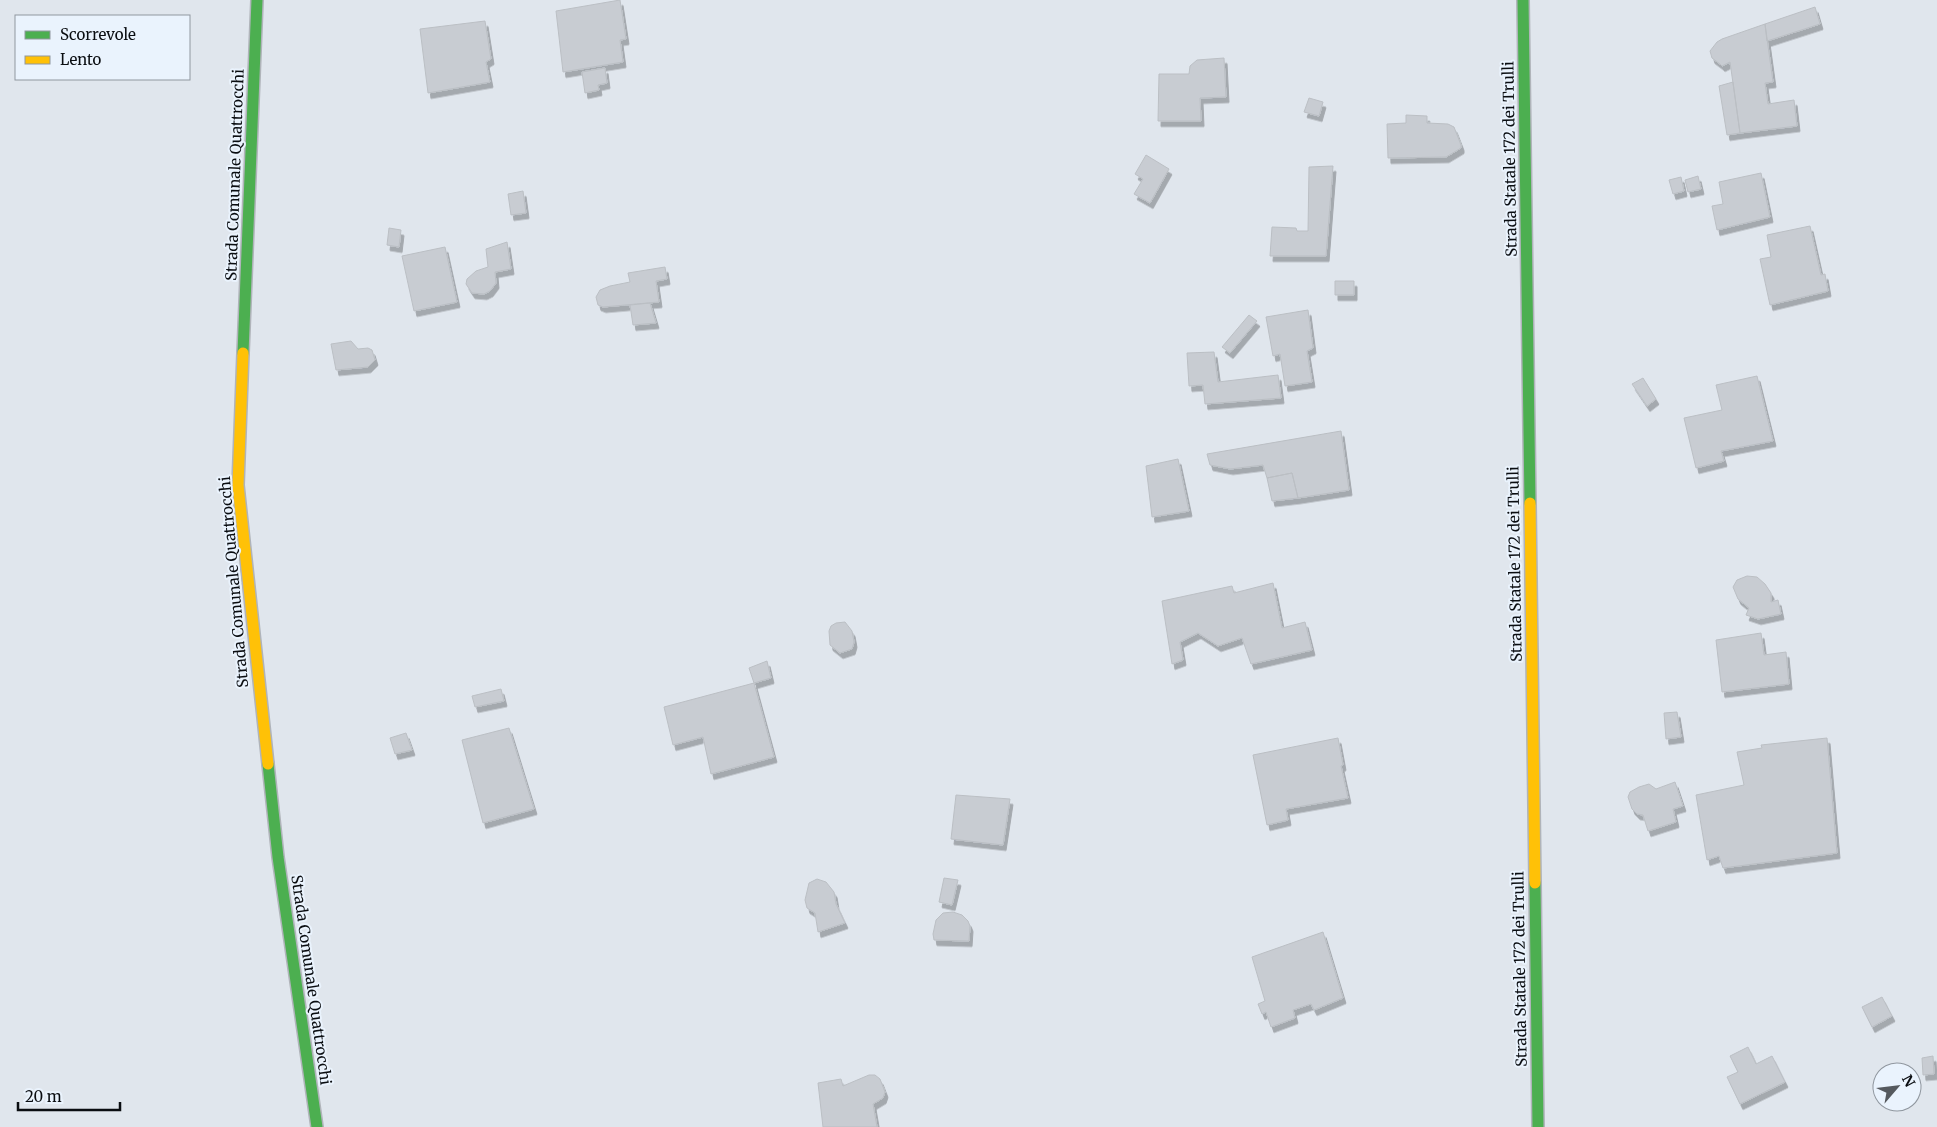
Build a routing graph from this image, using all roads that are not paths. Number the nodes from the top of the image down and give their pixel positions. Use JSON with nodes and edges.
{"nodes":[{"id":1,"x":257,"y":0,"type":"edge"},
{"id":2,"x":1523,"y":0,"type":"edge"},
{"id":3,"x":317,"y":1127,"type":"edge"},
{"id":4,"x":1538,"y":1127,"type":"edge"}],
"edges":[{"from":1,"to":3,"type":"street","name":"Strada Comunale Quattrocchi"},
{"from":2,"to":4,"type":"street","name":"Strada Statale 172 dei Trulli"}]}
